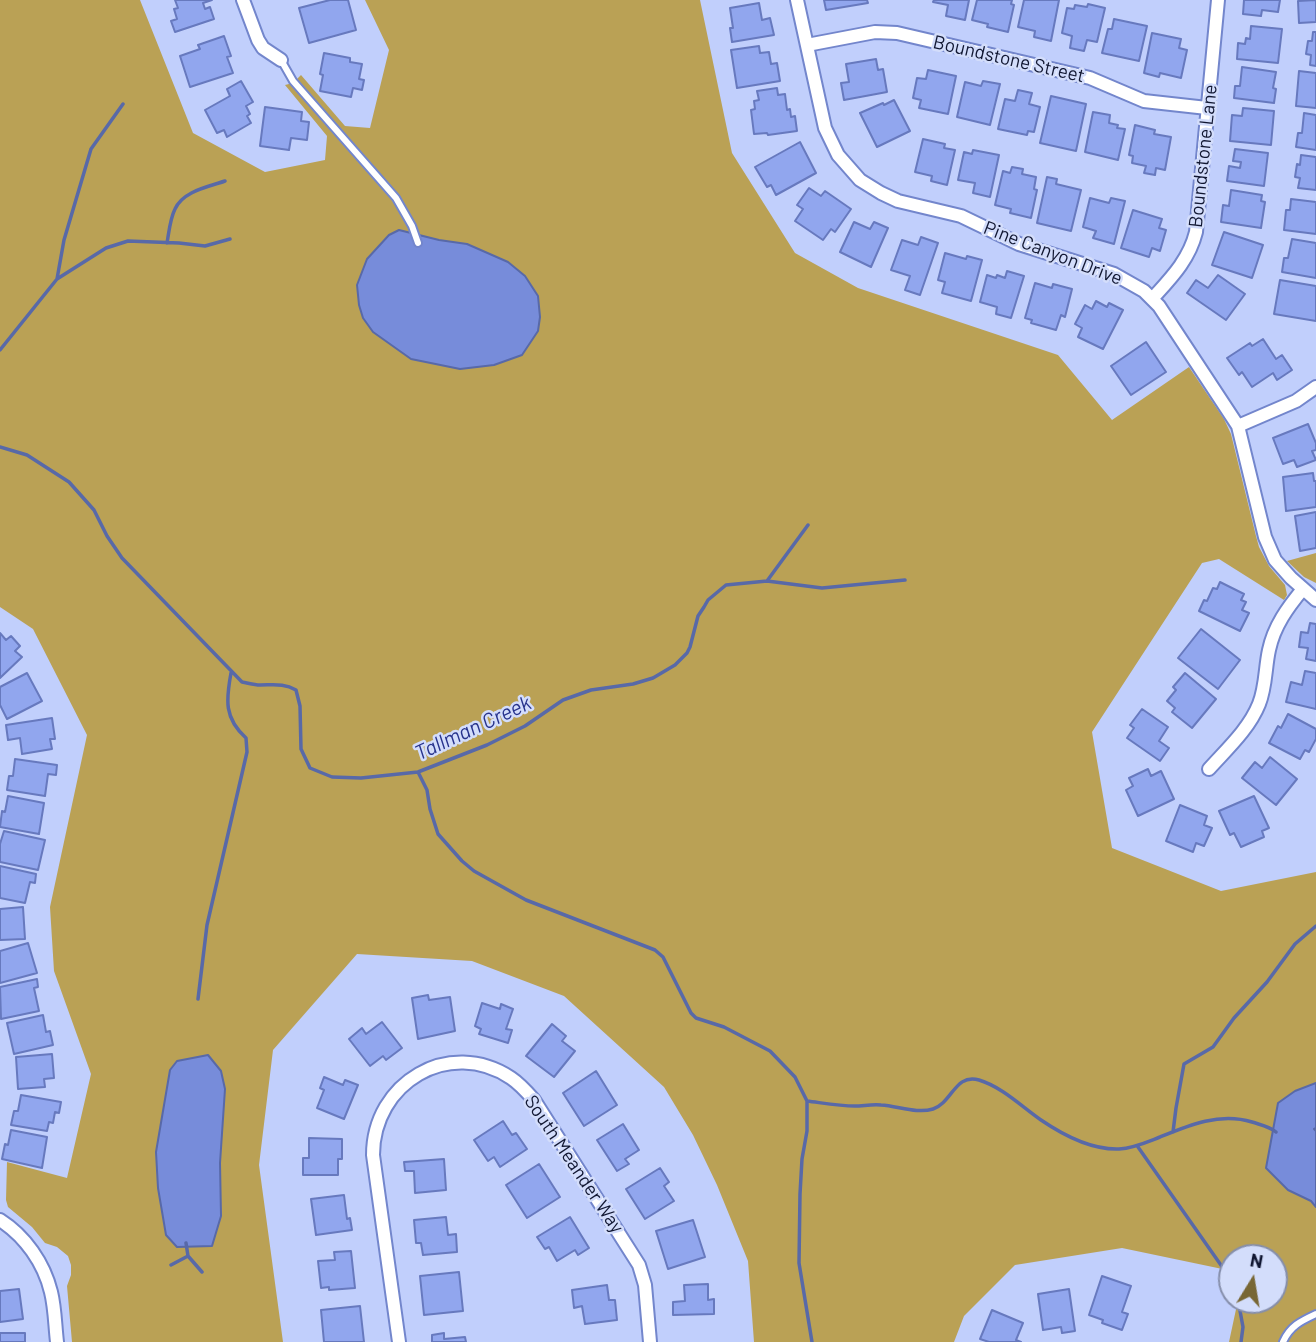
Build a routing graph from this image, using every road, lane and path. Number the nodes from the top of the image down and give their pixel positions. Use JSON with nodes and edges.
{"nodes":[{"id":1,"x":243,"y":0,"type":"edge"},
{"id":2,"x":797,"y":0,"type":"edge"},
{"id":3,"x":1218,"y":0,"type":"edge"},
{"id":4,"x":807,"y":45,"type":"junction"},
{"id":5,"x":281,"y":60,"type":"joint"},
{"id":6,"x":1207,"y":108,"type":"junction"},
{"id":7,"x":418,"y":243,"type":"dead end"},
{"id":8,"x":1153,"y":299,"type":"junction"},
{"id":9,"x":1316,"y":387,"type":"edge"},
{"id":10,"x":1238,"y":426,"type":"junction"},
{"id":11,"x":1310,"y":590,"type":"edge"},
{"id":12,"x":1316,"y":600,"type":"edge"},
{"id":13,"x":1209,"y":769,"type":"dead end"},
{"id":14,"x":0,"y":1220,"type":"edge"},
{"id":15,"x":1316,"y":1314,"type":"edge"},
{"id":16,"x":57,"y":1342,"type":"edge"},
{"id":17,"x":399,"y":1342,"type":"edge"},
{"id":18,"x":650,"y":1342,"type":"edge"},
{"id":19,"x":1283,"y":1342,"type":"edge"}],
"edges":[{"from":1,"to":5,"type":"street"},
{"from":2,"to":4,"type":"street","name":"Pine Canyon Drive"},
{"from":3,"to":6,"type":"street","name":"Boundstone Lane"},
{"from":4,"to":6,"type":"street","name":"Boundstone Street"},
{"from":4,"to":8,"type":"street","name":"Pine Canyon Drive"},
{"from":5,"to":7,"type":"lane"},
{"from":6,"to":8,"type":"street","name":"Boundstone Lane"},
{"from":8,"to":10,"type":"street","name":"Pine Canyon Drive"},
{"from":9,"to":10,"type":"street"},
{"from":10,"to":11,"type":"street","name":"Pine Canyon Drive"},
{"from":11,"to":12,"type":"street","name":"Pine Canyon Drive"},
{"from":11,"to":13,"type":"street"},
{"from":14,"to":16,"type":"street"},
{"from":15,"to":19,"type":"lane"},
{"from":17,"to":18,"type":"street","name":"South Meander Way"}]}
